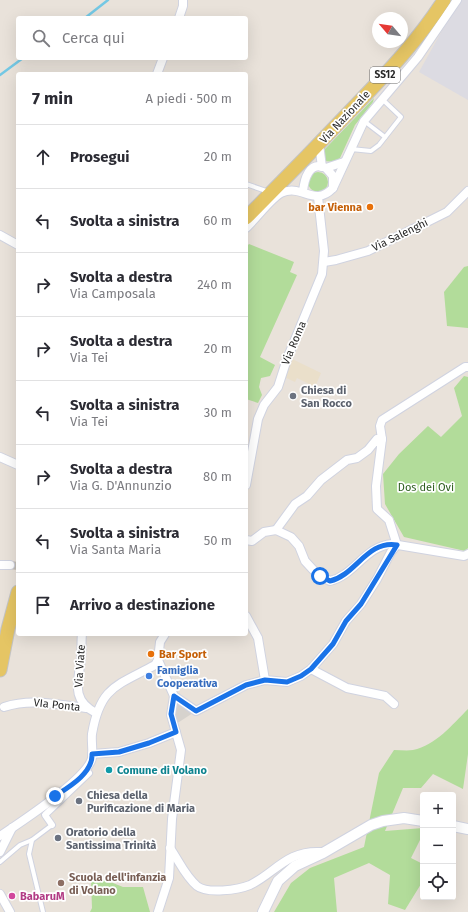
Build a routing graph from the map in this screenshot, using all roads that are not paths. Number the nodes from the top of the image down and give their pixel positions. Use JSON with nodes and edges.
{"nodes":[{"id":1,"x":183,"y":0,"type":"edge"},
{"id":2,"x":444,"y":0,"type":"edge"},
{"id":3,"x":457,"y":0,"type":"edge"},
{"id":4,"x":180,"y":16,"type":"edge"},
{"id":5,"x":162,"y":60,"type":"edge"},
{"id":6,"x":158,"y":72,"type":"edge"},
{"id":7,"x":382,"y":99,"type":"junction"},
{"id":8,"x":364,"y":121,"type":"junction"},
{"id":9,"x":385,"y":138,"type":"junction"},
{"id":10,"x":320,"y":144,"type":"junction"},
{"id":11,"x":350,"y":149,"type":"junction"},
{"id":12,"x":344,"y":162,"type":"junction"},
{"id":13,"x":300,"y":163,"type":"junction"},
{"id":14,"x":321,"y":167,"type":"junction"},
{"id":15,"x":304,"y":180,"type":"junction"},
{"id":16,"x":248,"y":185,"type":"edge"},
{"id":17,"x":333,"y":188,"type":"junction"},
{"id":18,"x":468,"y":191,"type":"edge"},
{"id":19,"x":303,"y":192,"type":"junction"},
{"id":20,"x":271,"y":193,"type":"junction"},
{"id":21,"x":318,"y":197,"type":"junction"},
{"id":22,"x":260,"y":215,"type":"junction"},
{"id":23,"x":248,"y":216,"type":"edge"},
{"id":24,"x":248,"y":226,"type":"edge"},
{"id":25,"x":248,"y":233,"type":"edge"},
{"id":26,"x":0,"y":234,"type":"edge"},
{"id":27,"x":16,"y":244,"type":"edge"},
{"id":28,"x":324,"y":262,"type":"junction"},
{"id":29,"x":468,"y":367,"type":"edge"},
{"id":30,"x":382,"y":439,"type":"junction"},
{"id":31,"x":0,"y":457,"type":"edge"},
{"id":32,"x":16,"y":464,"type":"edge"},
{"id":33,"x":248,"y":474,"type":"edge"},
{"id":34,"x":276,"y":530,"type":"junction"},
{"id":35,"x":248,"y":540,"type":"edge"},
{"id":36,"x":397,"y":545,"type":"junction"},
{"id":37,"x":466,"y":555,"type":"edge"},
{"id":38,"x":0,"y":565,"type":"edge"},
{"id":39,"x":10,"y":565,"type":"tunnel mouth"},
{"id":40,"x":16,"y":599,"type":"edge"},
{"id":41,"x":248,"y":620,"type":"edge"},
{"id":42,"x":82,"y":636,"type":"edge"},
{"id":43,"x":163,"y":636,"type":"edge"},
{"id":44,"x":158,"y":660,"type":"junction"},
{"id":45,"x":311,"y":669,"type":"junction"},
{"id":46,"x":0,"y":670,"type":"edge"},
{"id":47,"x":265,"y":680,"type":"junction"},
{"id":48,"x":174,"y":696,"type":"junction"},
{"id":49,"x":394,"y":704,"type":"dead end"},
{"id":50,"x":4,"y":707,"type":"dead end"},
{"id":51,"x":86,"y":708,"type":"junction"},
{"id":52,"x":96,"y":713,"type":"junction"},
{"id":53,"x":176,"y":732,"type":"junction"},
{"id":54,"x":92,"y":754,"type":"junction"},
{"id":55,"x":89,"y":773,"type":"dead end"},
{"id":56,"x":420,"y":821,"type":"edge"},
{"id":57,"x":52,"y":825,"type":"joint"},
{"id":58,"x":456,"y":827,"type":"edge"},
{"id":59,"x":12,"y":828,"type":"junction"},
{"id":60,"x":468,"y":829,"type":"edge"},
{"id":61,"x":0,"y":836,"type":"edge"},
{"id":62,"x":32,"y":840,"type":"junction"},
{"id":63,"x":170,"y":848,"type":"junction"},
{"id":64,"x":0,"y":852,"type":"edge"},
{"id":65,"x":323,"y":853,"type":"junction"},
{"id":66,"x":0,"y":862,"type":"edge"},
{"id":67,"x":0,"y":894,"type":"edge"},
{"id":68,"x":10,"y":912,"type":"edge"},
{"id":69,"x":43,"y":912,"type":"edge"},
{"id":70,"x":158,"y":912,"type":"edge"},
{"id":71,"x":263,"y":912,"type":"edge"}],
"edges":[{"from":1,"to":4,"type":"street"},
{"from":2,"to":10,"type":"main road","name":"Via Nazionale","number":"SS12"},
{"from":3,"to":7,"type":"street"},
{"from":5,"to":6,"type":"street"},
{"from":7,"to":8,"type":"street"},
{"from":7,"to":9,"type":"lane"},
{"from":8,"to":9,"type":"lane"},
{"from":8,"to":11,"type":"street"},
{"from":9,"to":11,"type":"lane"},
{"from":10,"to":13,"type":"main road","name":"Via Nazionale","number":"SS12"},
{"from":10,"to":14,"type":"street"},
{"from":11,"to":12,"type":"street"},
{"from":12,"to":14,"type":"street"},
{"from":12,"to":17,"type":"street"},
{"from":13,"to":14,"type":"lane"},
{"from":13,"to":15,"type":"lane"},
{"from":13,"to":20,"type":"main road","name":"Via Nazionale","number":"SS12"},
{"from":14,"to":15,"type":"street"},
{"from":14,"to":17,"type":"street"},
{"from":15,"to":19,"type":"street"},
{"from":16,"to":20,"type":"lane"},
{"from":17,"to":21,"type":"street"},
{"from":18,"to":28,"type":"street","name":"Via Salenghi"},
{"from":19,"to":21,"type":"street"},
{"from":19,"to":22,"type":"street"},
{"from":20,"to":23,"type":"main road","name":"Via Nazionale","number":"SS12"},
{"from":21,"to":28,"type":"street","name":"Via Roma"},
{"from":22,"to":24,"type":"street"},
{"from":22,"to":25,"type":"street"},
{"from":26,"to":27,"type":"street"},
{"from":28,"to":33,"type":"street","name":"Via Roma"},
{"from":29,"to":30,"type":"street"},
{"from":30,"to":34,"type":"street"},
{"from":30,"to":36,"type":"street"},
{"from":31,"to":32,"type":"street"},
{"from":34,"to":35,"type":"street"},
{"from":34,"to":36,"type":"street"},
{"from":36,"to":37,"type":"street"},
{"from":36,"to":45,"type":"street"},
{"from":38,"to":39,"type":"street"},
{"from":40,"to":46,"type":"main road"},
{"from":41,"to":47,"type":"street"},
{"from":42,"to":51,"type":"street","name":"Via Viate"},
{"from":43,"to":44,"type":"street"},
{"from":44,"to":48,"type":"street"},
{"from":44,"to":52,"type":"street"},
{"from":45,"to":47,"type":"street"},
{"from":45,"to":49,"type":"street"},
{"from":47,"to":48,"type":"street"},
{"from":48,"to":53,"type":"street"},
{"from":50,"to":51,"type":"street","name":"VIa Ponta"},
{"from":51,"to":52,"type":"street"},
{"from":52,"to":54,"type":"street"},
{"from":53,"to":54,"type":"street"},
{"from":53,"to":63,"type":"street"},
{"from":54,"to":59,"type":"street"},
{"from":55,"to":57,"type":"street"},
{"from":56,"to":65,"type":"street"},
{"from":57,"to":62,"type":"lane"},
{"from":58,"to":60,"type":"street"},
{"from":59,"to":61,"type":"street"},
{"from":59,"to":64,"type":"street"},
{"from":62,"to":66,"type":"lane"},
{"from":62,"to":69,"type":"lane"},
{"from":63,"to":65,"type":"street"},
{"from":63,"to":70,"type":"street"},
{"from":65,"to":71,"type":"street"},
{"from":67,"to":68,"type":"street"}]}
